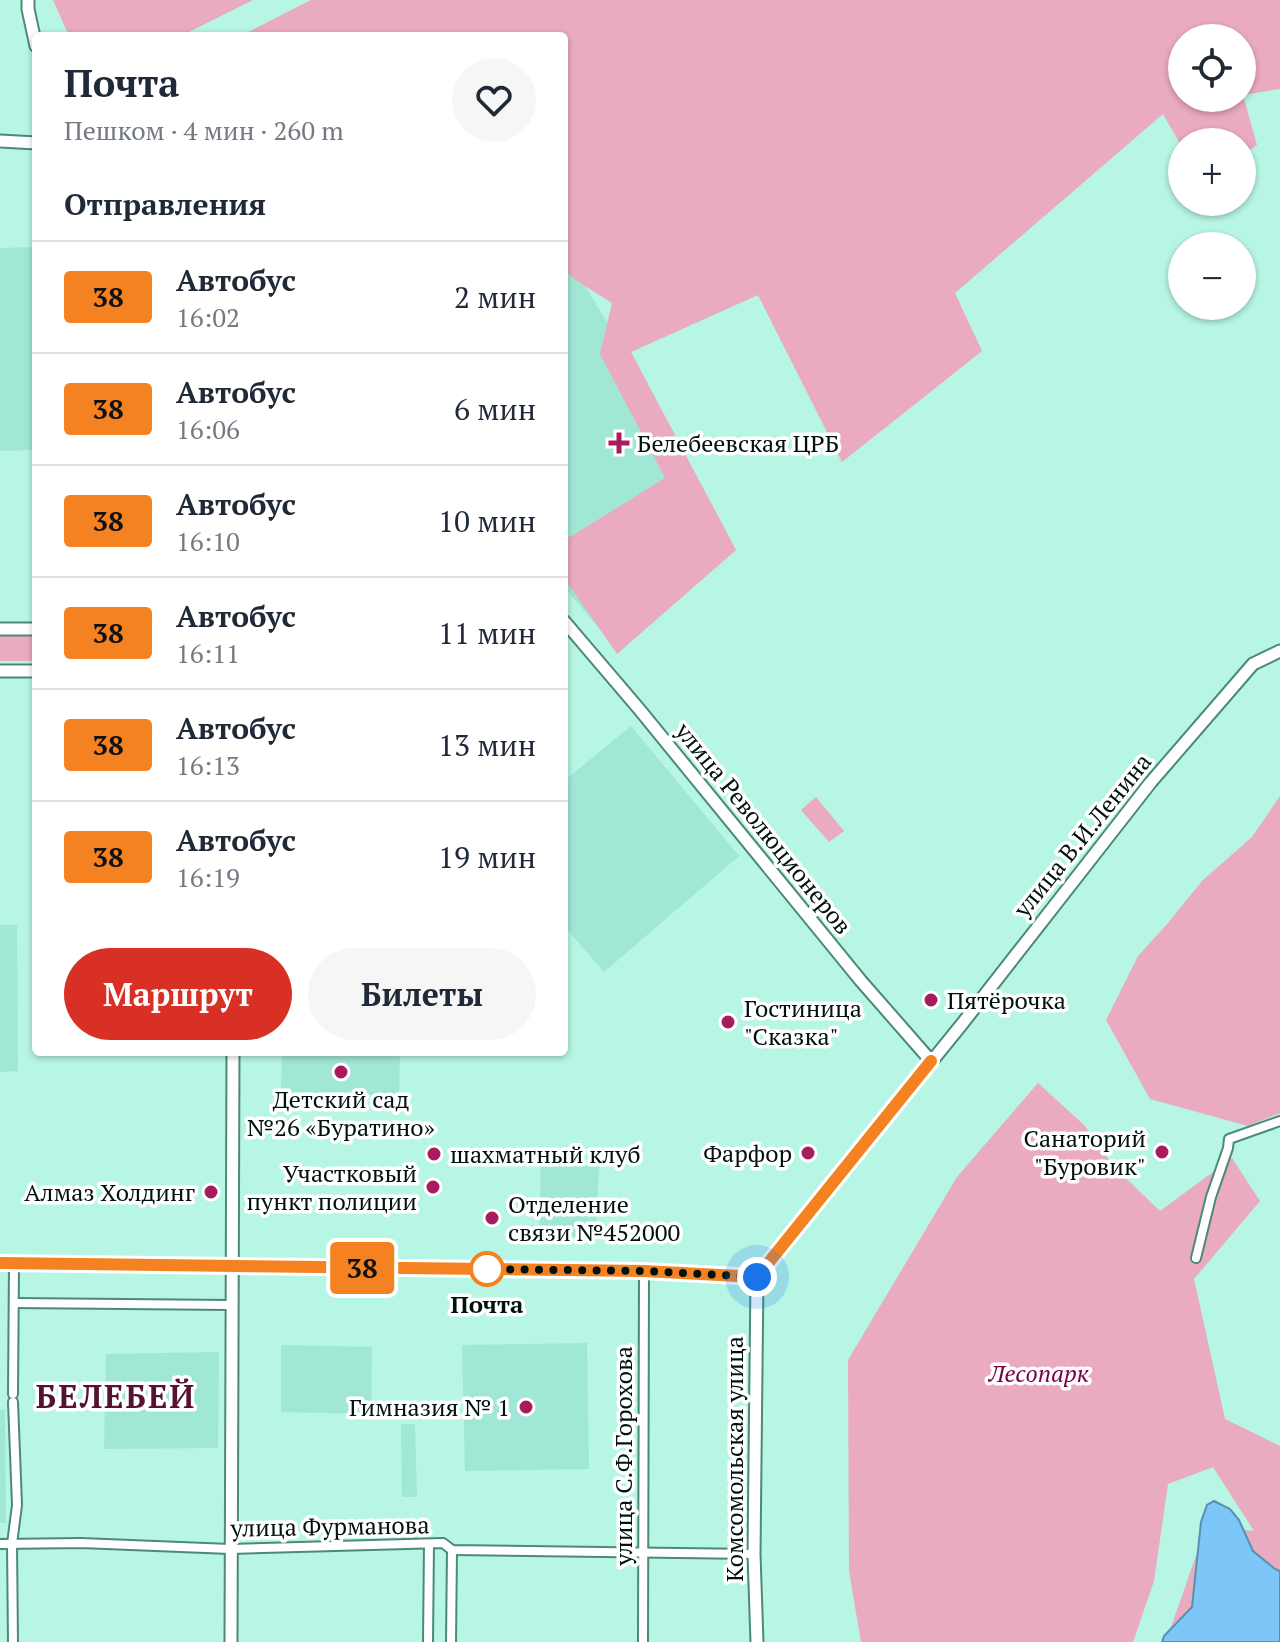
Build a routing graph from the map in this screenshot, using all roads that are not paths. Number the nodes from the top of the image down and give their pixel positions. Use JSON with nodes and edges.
{"nodes":[{"id":1,"x":28,"y":0,"type":"edge"},
{"id":2,"x":33,"y":32,"type":"edge"},
{"id":3,"x":0,"y":141,"type":"edge"},
{"id":4,"x":32,"y":143,"type":"edge"},
{"id":5,"x":568,"y":626,"type":"edge"},
{"id":6,"x":0,"y":629,"type":"edge"},
{"id":7,"x":32,"y":629,"type":"edge"},
{"id":8,"x":1280,"y":651,"type":"edge"},
{"id":9,"x":0,"y":671,"type":"edge"},
{"id":10,"x":32,"y":671,"type":"edge"},
{"id":11,"x":233,"y":1056,"type":"edge"},
{"id":12,"x":931,"y":1061,"type":"junction"},
{"id":13,"x":1280,"y":1121,"type":"edge"},
{"id":14,"x":1196,"y":1258,"type":"dead end"},
{"id":15,"x":0,"y":1263,"type":"edge"},
{"id":16,"x":14,"y":1264,"type":"junction"},
{"id":17,"x":232,"y":1267,"type":"junction"},
{"id":18,"x":644,"y":1271,"type":"junction"},
{"id":19,"x":757,"y":1277,"type":"junction"},
{"id":20,"x":14,"y":1303,"type":"junction"},
{"id":21,"x":232,"y":1305,"type":"junction"},
{"id":22,"x":0,"y":1544,"type":"edge"},
{"id":23,"x":12,"y":1544,"type":"junction"},
{"id":24,"x":429,"y":1544,"type":"junction"},
{"id":25,"x":230,"y":1549,"type":"junction"},
{"id":26,"x":452,"y":1550,"type":"junction"},
{"id":27,"x":643,"y":1551,"type":"junction"},
{"id":28,"x":754,"y":1554,"type":"junction"},
{"id":29,"x":13,"y":1642,"type":"edge"},
{"id":30,"x":231,"y":1642,"type":"edge"},
{"id":31,"x":428,"y":1642,"type":"edge"},
{"id":32,"x":451,"y":1642,"type":"edge"},
{"id":33,"x":643,"y":1642,"type":"edge"},
{"id":34,"x":757,"y":1642,"type":"edge"}],
"edges":[{"from":1,"to":2,"type":"main road"},
{"from":3,"to":4,"type":"main road"},
{"from":5,"to":12,"type":"main road","name":"улица Революционеров"},
{"from":6,"to":7,"type":"main road"},
{"from":8,"to":12,"type":"main road","name":"улица В.И.Ленина"},
{"from":9,"to":10,"type":"main road"},
{"from":11,"to":17,"type":"main road"},
{"from":12,"to":19,"type":"main road","name":"улица В.И.Ленина"},
{"from":13,"to":14,"type":"street"},
{"from":15,"to":16,"type":"main road"},
{"from":16,"to":17,"type":"main road"},
{"from":16,"to":20,"type":"street"},
{"from":17,"to":18,"type":"main road"},
{"from":17,"to":21,"type":"main road"},
{"from":18,"to":19,"type":"main road"},
{"from":18,"to":27,"type":"street","name":"улица С.Ф.Горохова"},
{"from":19,"to":28,"type":"main road","name":"Комсомольская улица"},
{"from":20,"to":21,"type":"street"},
{"from":20,"to":23,"type":"street"},
{"from":21,"to":25,"type":"main road"},
{"from":22,"to":23,"type":"street","name":"улица Фурманова"},
{"from":23,"to":25,"type":"street","name":"улица Фурманова"},
{"from":23,"to":29,"type":"street"},
{"from":24,"to":25,"type":"street","name":"улица Фурманова"},
{"from":24,"to":26,"type":"street","name":"улица Фурманова"},
{"from":24,"to":31,"type":"street"},
{"from":25,"to":30,"type":"main road"},
{"from":26,"to":27,"type":"street","name":"улица Фурманова"},
{"from":26,"to":32,"type":"street"},
{"from":27,"to":28,"type":"street","name":"улица Фурманова"},
{"from":27,"to":33,"type":"street","name":"улица С.Ф.Горохова"},
{"from":28,"to":34,"type":"main road","name":"Комсомольская улица"}]}
